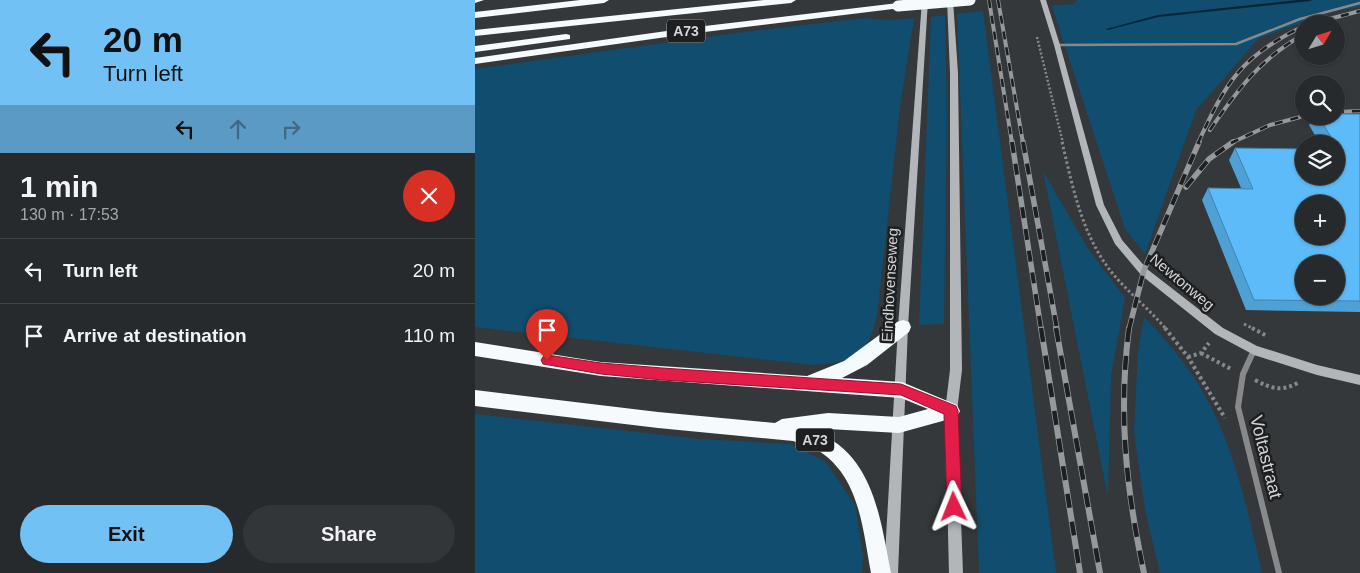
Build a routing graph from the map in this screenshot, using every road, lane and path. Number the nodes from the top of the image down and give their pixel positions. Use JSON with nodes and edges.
{"nodes":[{"id":1,"x":475,"y":0,"type":"edge"},
{"id":2,"x":479,"y":0,"type":"edge"},
{"id":3,"x":604,"y":0,"type":"edge"},
{"id":4,"x":791,"y":0,"type":"edge"},
{"id":5,"x":925,"y":0,"type":"edge"},
{"id":6,"x":950,"y":0,"type":"edge"},
{"id":7,"x":970,"y":0,"type":"edge"},
{"id":8,"x":1043,"y":0,"type":"edge"},
{"id":9,"x":1360,"y":3,"type":"edge"},
{"id":10,"x":898,"y":6,"type":"junction"},
{"id":11,"x":475,"y":15,"type":"edge"},
{"id":12,"x":475,"y":33,"type":"edge"},
{"id":13,"x":1057,"y":45,"type":"junction"},
{"id":14,"x":475,"y":49,"type":"edge"},
{"id":15,"x":475,"y":62,"type":"edge"},
{"id":16,"x":903,"y":327,"type":"junction"},
{"id":17,"x":475,"y":349,"type":"edge"},
{"id":18,"x":1254,"y":350,"type":"junction"},
{"id":19,"x":1201,"y":353,"type":"dead end"},
{"id":20,"x":1188,"y":357,"type":"dead end"},
{"id":21,"x":1360,"y":380,"type":"edge"},
{"id":22,"x":792,"y":383,"type":"junction"},
{"id":23,"x":901,"y":390,"type":"junction"},
{"id":24,"x":475,"y":398,"type":"edge"},
{"id":25,"x":951,"y":411,"type":"junction"},
{"id":26,"x":899,"y":424,"type":"junction"},
{"id":27,"x":765,"y":430,"type":"junction"},
{"id":28,"x":881,"y":573,"type":"edge"},
{"id":29,"x":891,"y":573,"type":"edge"},
{"id":30,"x":956,"y":573,"type":"edge"},
{"id":31,"x":1279,"y":573,"type":"edge"}],
"edges":[{"from":1,"to":2,"type":"highway"},
{"from":3,"to":11,"type":"highway"},
{"from":4,"to":12,"type":"highway","number":"A73"},
{"from":5,"to":16,"type":"main road","name":"Eindhovenseweg"},
{"from":6,"to":25,"type":"main road"},
{"from":7,"to":10,"type":"highway","number":"A73","bridge":true},
{"from":8,"to":13,"type":"main road","name":"Newtonweg"},
{"from":9,"to":13,"type":"lane"},
{"from":10,"to":14,"type":"highway","number":"A73"},
{"from":10,"to":15,"type":"highway","number":"A73"},
{"from":13,"to":18,"type":"main road","name":"Newtonweg"},
{"from":16,"to":22,"type":"highway"},
{"from":16,"to":23,"type":"main road","name":"Eindhovenseweg"},
{"from":17,"to":22,"type":"highway"},
{"from":18,"to":21,"type":"main road","name":"Newtonweg"},
{"from":18,"to":31,"type":"street","name":"Voltastraat"},
{"from":19,"to":20,"type":"path"},
{"from":22,"to":23,"type":"highway"},
{"from":23,"to":25,"type":"highway"},
{"from":23,"to":26,"type":"main road","name":"Eindhovenseweg"},
{"from":24,"to":27,"type":"highway","number":"A73"},
{"from":25,"to":26,"type":"highway","number":"A73"},
{"from":25,"to":30,"type":"main road"},
{"from":26,"to":27,"type":"highway","number":"A73"},
{"from":26,"to":29,"type":"main road","name":"Eindhovenseweg"},
{"from":27,"to":28,"type":"highway","number":"A73"}]}
